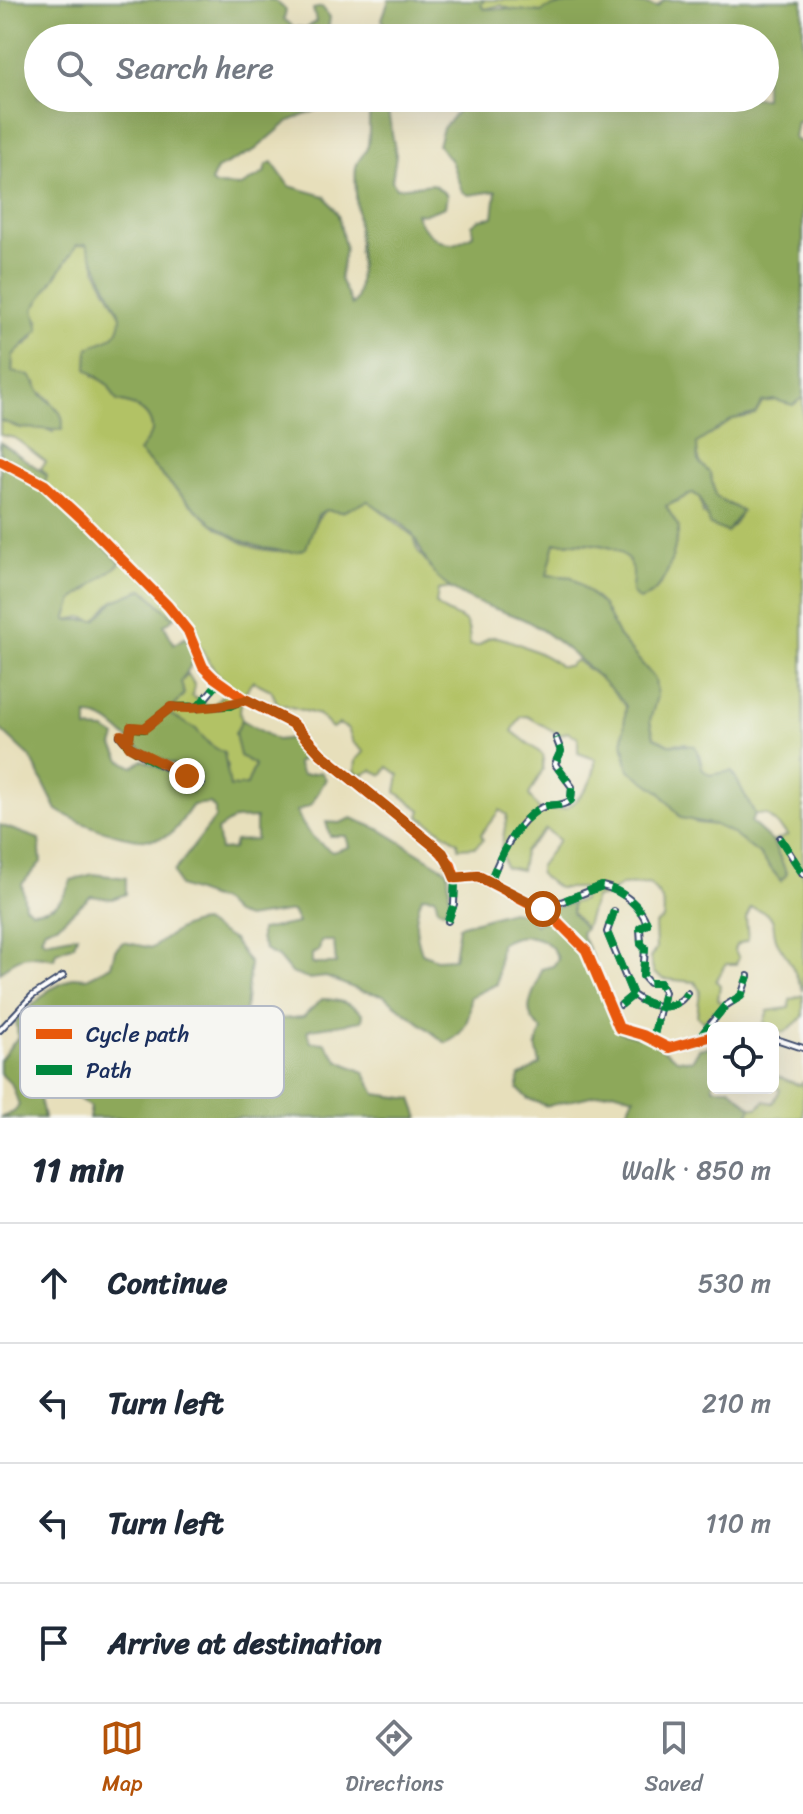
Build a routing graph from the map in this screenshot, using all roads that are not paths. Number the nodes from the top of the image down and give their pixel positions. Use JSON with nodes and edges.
{"nodes":[{"id":1,"x":0,"y":461,"type":"edge"},
{"id":2,"x":219,"y":682,"type":"junction"},
{"id":3,"x":244,"y":699,"type":"junction"},
{"id":4,"x":196,"y":709,"type":"junction"},
{"id":5,"x":556,"y":738,"type":"dead end"},
{"id":6,"x":202,"y":784,"type":"dead end"},
{"id":7,"x":780,"y":838,"type":"dead end"},
{"id":8,"x":803,"y":874,"type":"edge"},
{"id":9,"x":455,"y":878,"type":"junction"},
{"id":10,"x":490,"y":882,"type":"junction"},
{"id":11,"x":543,"y":909,"type":"junction"},
{"id":12,"x":614,"y":911,"type":"dead end"},
{"id":13,"x":448,"y":921,"type":"dead end"},
{"id":14,"x":63,"y":976,"type":"dead end"},
{"id":15,"x":748,"y":976,"type":"dead end"},
{"id":16,"x":687,"y":993,"type":"dead end"},
{"id":17,"x":633,"y":995,"type":"junction"},
{"id":18,"x":621,"y":1005,"type":"dead end"},
{"id":19,"x":23,"y":1006,"type":"edge"},
{"id":20,"x":659,"y":1008,"type":"junction"},
{"id":21,"x":20,"y":1009,"type":"edge"},
{"id":22,"x":0,"y":1030,"type":"edge"},
{"id":23,"x":707,"y":1037,"type":"edge"},
{"id":24,"x":653,"y":1039,"type":"junction"},
{"id":25,"x":697,"y":1039,"type":"junction"},
{"id":26,"x":779,"y":1040,"type":"edge"},
{"id":27,"x":803,"y":1048,"type":"edge"}],
"edges":[{"from":1,"to":2,"type":"street"},
{"from":2,"to":3,"type":"street"},
{"from":2,"to":4,"type":"street"},
{"from":3,"to":4,"type":"street"},
{"from":3,"to":9,"type":"street"},
{"from":4,"to":6,"type":"street"},
{"from":5,"to":10,"type":"street"},
{"from":7,"to":8,"type":"street"},
{"from":9,"to":10,"type":"street"},
{"from":9,"to":13,"type":"street"},
{"from":10,"to":11,"type":"street"},
{"from":11,"to":20,"type":"street"},
{"from":11,"to":24,"type":"street"},
{"from":12,"to":17,"type":"street"},
{"from":14,"to":19,"type":"street"},
{"from":15,"to":25,"type":"street"},
{"from":16,"to":20,"type":"street"},
{"from":17,"to":18,"type":"street"},
{"from":17,"to":20,"type":"street"},
{"from":20,"to":24,"type":"street"},
{"from":21,"to":22,"type":"street"},
{"from":23,"to":25,"type":"street"},
{"from":24,"to":25,"type":"street"},
{"from":26,"to":27,"type":"street"}]}
